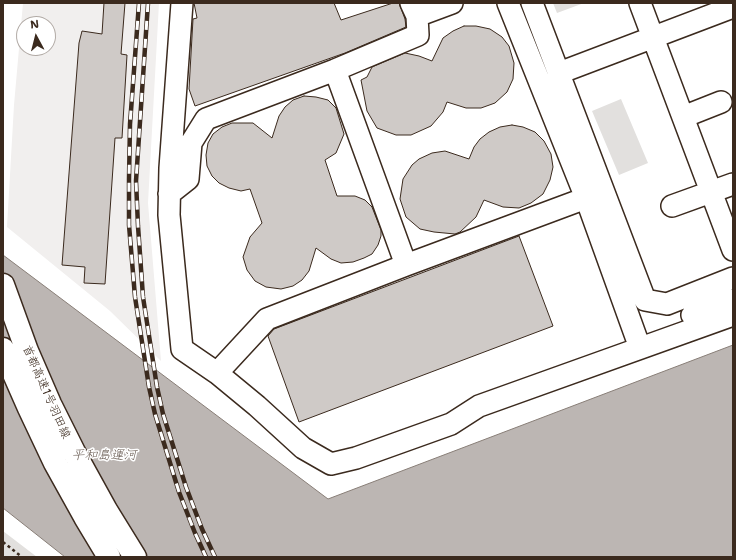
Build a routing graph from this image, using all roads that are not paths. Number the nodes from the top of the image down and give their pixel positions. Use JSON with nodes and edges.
{"nodes":[{"id":1,"x":182,"y":3,"type":"edge"},
{"id":2,"x":452,"y":3,"type":"edge"},
{"id":3,"x":508,"y":3,"type":"edge"},
{"id":4,"x":532,"y":3,"type":"edge"},
{"id":5,"x":640,"y":3,"type":"edge"},
{"id":6,"x":733,"y":7,"type":"edge"},
{"id":7,"x":414,"y":10,"type":"edge"},
{"id":8,"x":653,"y":38,"type":"junction"},
{"id":9,"x":335,"y":70,"type":"junction"},
{"id":10,"x":559,"y":74,"type":"junction"},
{"id":11,"x":721,"y":102,"type":"dead end"},
{"id":12,"x":683,"y":117,"type":"junction"},
{"id":13,"x":733,"y":184,"type":"edge"},
{"id":14,"x":711,"y":192,"type":"junction"},
{"id":15,"x":169,"y":194,"type":"junction"},
{"id":16,"x":586,"y":198,"type":"junction"},
{"id":17,"x":672,"y":206,"type":"dead end"},
{"id":18,"x":733,"y":250,"type":"edge"},
{"id":19,"x":406,"y":265,"type":"junction"},
{"id":20,"x":733,"y":278,"type":"edge"},
{"id":21,"x":3,"y":285,"type":"edge"},
{"id":22,"x":733,"y":301,"type":"edge"},
{"id":23,"x":733,"y":315,"type":"edge"},
{"id":24,"x":638,"y":343,"type":"junction"},
{"id":25,"x":3,"y":349,"type":"edge"},
{"id":26,"x":217,"y":373,"type":"junction"},
{"id":27,"x":109,"y":557,"type":"edge"},
{"id":28,"x":134,"y":557,"type":"edge"}],
"edges":[{"from":1,"to":15,"type":"lane"},
{"from":2,"to":7,"type":"lane"},
{"from":3,"to":16,"type":"lane"},
{"from":4,"to":10,"type":"lane"},
{"from":5,"to":8,"type":"lane"},
{"from":6,"to":8,"type":"lane"},
{"from":7,"to":9,"type":"lane"},
{"from":8,"to":10,"type":"lane"},
{"from":8,"to":12,"type":"lane"},
{"from":9,"to":15,"type":"lane"},
{"from":9,"to":19,"type":"lane"},
{"from":10,"to":20,"type":"lane"},
{"from":11,"to":12,"type":"lane"},
{"from":12,"to":14,"type":"lane"},
{"from":13,"to":14,"type":"lane"},
{"from":14,"to":17,"type":"lane"},
{"from":14,"to":18,"type":"lane"},
{"from":15,"to":26,"type":"lane"},
{"from":16,"to":19,"type":"lane"},
{"from":16,"to":24,"type":"lane"},
{"from":19,"to":26,"type":"lane"},
{"from":21,"to":28,"type":"highway","name":"首都高速1号羽田線"},
{"from":22,"to":24,"type":"lane"},
{"from":23,"to":24,"type":"lane"},
{"from":24,"to":26,"type":"lane"},
{"from":25,"to":27,"type":"highway","name":"首都高速1号羽田線"}]}
